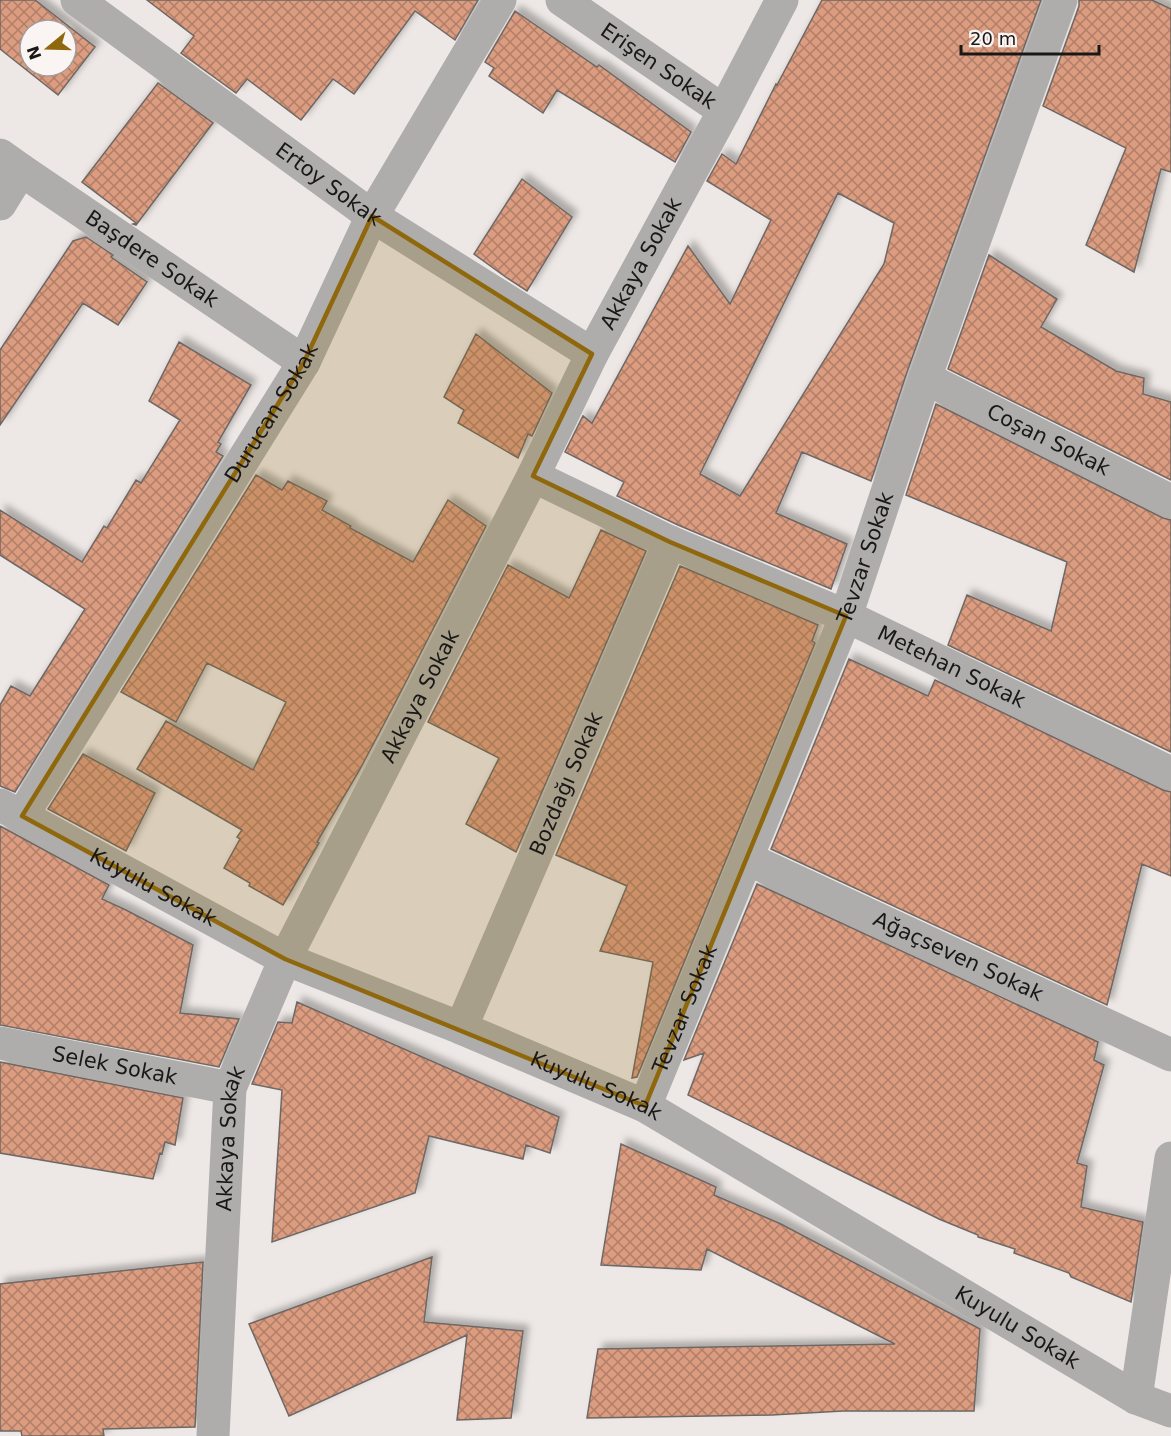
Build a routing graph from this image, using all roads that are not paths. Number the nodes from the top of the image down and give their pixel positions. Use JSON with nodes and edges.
{"nodes":[{"id":1,"x":77,"y":0,"type":"edge"},
{"id":2,"x":500,"y":0,"type":"edge"},
{"id":3,"x":562,"y":0,"type":"edge"},
{"id":4,"x":782,"y":0,"type":"edge"},
{"id":5,"x":1061,"y":0,"type":"edge"},
{"id":6,"x":724,"y":111,"type":"junction"},
{"id":7,"x":10,"y":162,"type":"edge"},
{"id":8,"x":0,"y":204,"type":"edge"},
{"id":9,"x":372,"y":216,"type":"junction"},
{"id":10,"x":592,"y":354,"type":"junction"},
{"id":11,"x":304,"y":362,"type":"junction"},
{"id":12,"x":925,"y":378,"type":"junction"},
{"id":13,"x":533,"y":476,"type":"junction"},
{"id":14,"x":1171,"y":501,"type":"edge"},
{"id":15,"x":670,"y":542,"type":"junction"},
{"id":16,"x":846,"y":616,"type":"junction"},
{"id":17,"x":1171,"y":773,"type":"edge"},
{"id":18,"x":11,"y":810,"type":"edge"},
{"id":19,"x":746,"y":858,"type":"junction"},
{"id":20,"x":285,"y":959,"type":"junction"},
{"id":21,"x":461,"y":1028,"type":"junction"},
{"id":22,"x":0,"y":1043,"type":"edge"},
{"id":23,"x":1171,"y":1054,"type":"edge"},
{"id":24,"x":230,"y":1088,"type":"junction"},
{"id":25,"x":645,"y":1106,"type":"junction"},
{"id":26,"x":1171,"y":1158,"type":"edge"},
{"id":27,"x":1136,"y":1398,"type":"junction"},
{"id":28,"x":1171,"y":1411,"type":"edge"},
{"id":29,"x":213,"y":1436,"type":"edge"}],
"edges":[{"from":1,"to":9,"type":"street","name":"Ertoy Sokak"},
{"from":2,"to":9,"type":"street","name":"Durucan Sokak"},
{"from":3,"to":6,"type":"street","name":"Erişen Sokak"},
{"from":4,"to":6,"type":"street","name":"Akkaya Sokak"},
{"from":5,"to":12,"type":"street","name":"Tevzar Sokak"},
{"from":6,"to":10,"type":"street","name":"Akkaya Sokak"},
{"from":7,"to":8,"type":"street"},
{"from":7,"to":11,"type":"street","name":"Başdere Sokak"},
{"from":9,"to":10,"type":"street","name":"Ertoy Sokak"},
{"from":9,"to":11,"type":"street","name":"Durucan Sokak"},
{"from":10,"to":13,"type":"street","name":"Akkaya Sokak"},
{"from":11,"to":18,"type":"street","name":"Durucan Sokak"},
{"from":12,"to":14,"type":"street","name":"Coşan Sokak"},
{"from":12,"to":16,"type":"street","name":"Tevzar Sokak"},
{"from":13,"to":15,"type":"street","name":"Metehan Sokak"},
{"from":13,"to":20,"type":"street","name":"Akkaya Sokak"},
{"from":15,"to":16,"type":"street","name":"Metehan Sokak"},
{"from":15,"to":21,"type":"street","name":"Bozdağı Sokak"},
{"from":16,"to":17,"type":"street","name":"Metehan Sokak"},
{"from":16,"to":19,"type":"street","name":"Tevzar Sokak"},
{"from":18,"to":20,"type":"street","name":"Kuyulu Sokak"},
{"from":19,"to":23,"type":"street","name":"Ağaçseven Sokak"},
{"from":19,"to":25,"type":"street","name":"Tevzar Sokak"},
{"from":20,"to":21,"type":"street","name":"Kuyulu Sokak"},
{"from":20,"to":24,"type":"street","name":"Akkaya Sokak"},
{"from":21,"to":25,"type":"street","name":"Kuyulu Sokak"},
{"from":22,"to":24,"type":"street","name":"Selek Sokak"},
{"from":24,"to":29,"type":"street","name":"Akkaya Sokak"},
{"from":25,"to":27,"type":"street","name":"Kuyulu Sokak"},
{"from":26,"to":27,"type":"street"},
{"from":27,"to":28,"type":"street","name":"Kuyulu Sokak"}]}
